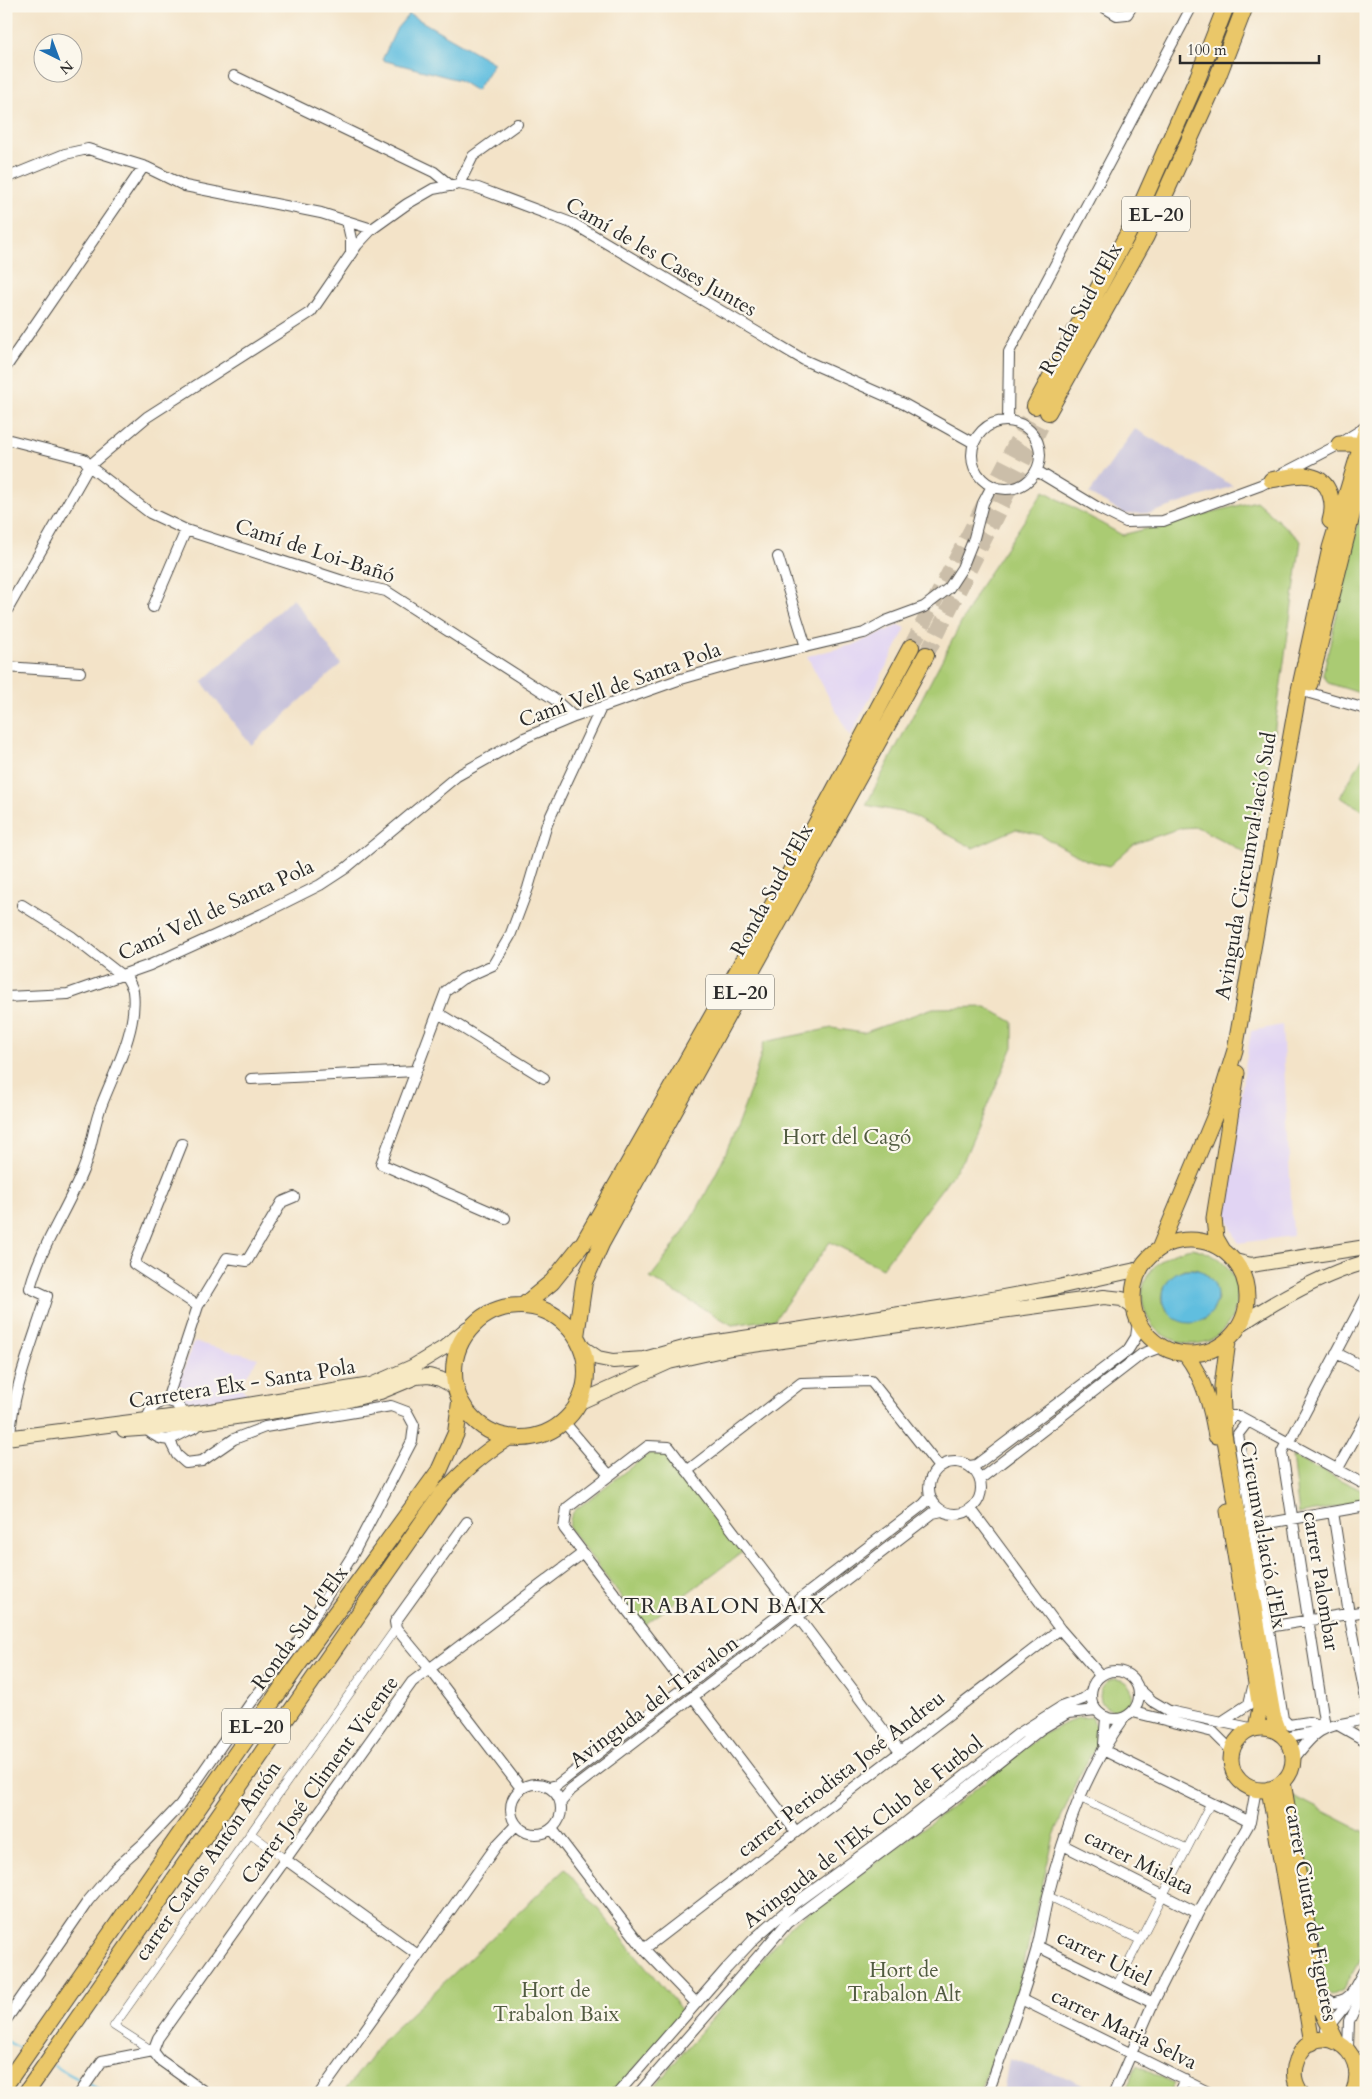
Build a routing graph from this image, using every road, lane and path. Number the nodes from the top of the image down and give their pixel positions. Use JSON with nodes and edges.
{"nodes":[{"id":1,"x":1102,"y":6,"type":"edge"},
{"id":2,"x":1132,"y":6,"type":"edge"},
{"id":3,"x":1192,"y":6,"type":"edge"},
{"id":4,"x":1226,"y":6,"type":"edge"},
{"id":5,"x":1245,"y":6,"type":"edge"},
{"id":6,"x":234,"y":76,"type":"dead end"},
{"id":7,"x":517,"y":124,"type":"dead end"},
{"id":8,"x":144,"y":166,"type":"junction"},
{"id":9,"x":6,"y":178,"type":"edge"},
{"id":10,"x":455,"y":185,"type":"junction"},
{"id":11,"x":347,"y":221,"type":"junction"},
{"id":12,"x":372,"y":229,"type":"junction"},
{"id":13,"x":351,"y":254,"type":"junction"},
{"id":14,"x":6,"y":367,"type":"edge"},
{"id":15,"x":1008,"y":420,"type":"junction"},
{"id":16,"x":1365,"y":431,"type":"edge"},
{"id":17,"x":6,"y":439,"type":"edge"},
{"id":18,"x":974,"y":443,"type":"junction"},
{"id":19,"x":1339,"y":444,"type":"junction"},
{"id":20,"x":1364,"y":461,"type":"edge"},
{"id":21,"x":89,"y":466,"type":"junction"},
{"id":22,"x":1037,"y":471,"type":"junction"},
{"id":23,"x":1271,"y":480,"type":"junction"},
{"id":24,"x":992,"y":486,"type":"junction"},
{"id":25,"x":1351,"y":518,"type":"junction"},
{"id":26,"x":186,"y":530,"type":"junction"},
{"id":27,"x":778,"y":557,"type":"dead end"},
{"id":28,"x":1326,"y":568,"type":"junction"},
{"id":29,"x":153,"y":607,"type":"dead end"},
{"id":30,"x":6,"y":612,"type":"edge"},
{"id":31,"x":806,"y":647,"type":"junction"},
{"id":32,"x":911,"y":647,"type":"tunnel mouth"},
{"id":33,"x":926,"y":656,"type":"tunnel mouth"},
{"id":34,"x":6,"y":667,"type":"edge"},
{"id":35,"x":80,"y":672,"type":"dead end"},
{"id":36,"x":1303,"y":691,"type":"junction"},
{"id":37,"x":601,"y":708,"type":"junction"},
{"id":38,"x":1366,"y":710,"type":"edge"},
{"id":39,"x":574,"y":717,"type":"junction"},
{"id":40,"x":22,"y":905,"type":"dead end"},
{"id":41,"x":123,"y":975,"type":"junction"},
{"id":42,"x":6,"y":997,"type":"edge"},
{"id":43,"x":438,"y":1013,"type":"junction"},
{"id":44,"x":1238,"y":1050,"type":"junction"},
{"id":45,"x":416,"y":1071,"type":"junction"},
{"id":46,"x":544,"y":1078,"type":"dead end"},
{"id":47,"x":250,"y":1079,"type":"dead end"},
{"id":48,"x":182,"y":1144,"type":"dead end"},
{"id":49,"x":294,"y":1197,"type":"dead end"},
{"id":50,"x":505,"y":1218,"type":"dead end"},
{"id":51,"x":1366,"y":1247,"type":"edge"},
{"id":52,"x":1159,"y":1249,"type":"junction"},
{"id":53,"x":1223,"y":1250,"type":"junction"},
{"id":54,"x":1235,"y":1261,"type":"junction"},
{"id":55,"x":1366,"y":1262,"type":"edge"},
{"id":56,"x":1140,"y":1269,"type":"junction"},
{"id":57,"x":1366,"y":1297,"type":"edge"},
{"id":58,"x":198,"y":1306,"type":"junction"},
{"id":59,"x":523,"y":1306,"type":"junction"},
{"id":60,"x":1133,"y":1307,"type":"junction"},
{"id":61,"x":1138,"y":1322,"type":"junction"},
{"id":62,"x":1241,"y":1324,"type":"junction"},
{"id":63,"x":468,"y":1328,"type":"junction"},
{"id":64,"x":1228,"y":1341,"type":"junction"},
{"id":65,"x":579,"y":1342,"type":"junction"},
{"id":66,"x":1161,"y":1347,"type":"junction"},
{"id":67,"x":1336,"y":1353,"type":"junction"},
{"id":68,"x":1186,"y":1355,"type":"junction"},
{"id":69,"x":1366,"y":1368,"type":"edge"},
{"id":70,"x":458,"y":1394,"type":"junction"},
{"id":71,"x":166,"y":1400,"type":"junction"},
{"id":72,"x":580,"y":1402,"type":"junction"},
{"id":73,"x":186,"y":1415,"type":"junction"},
{"id":74,"x":1366,"y":1418,"type":"edge"},
{"id":75,"x":224,"y":1419,"type":"junction"},
{"id":76,"x":1248,"y":1421,"type":"junction"},
{"id":77,"x":564,"y":1422,"type":"junction"},
{"id":78,"x":147,"y":1425,"type":"junction"},
{"id":79,"x":1224,"y":1434,"type":"junction"},
{"id":80,"x":508,"y":1438,"type":"junction"},
{"id":81,"x":7,"y":1441,"type":"edge"},
{"id":82,"x":170,"y":1441,"type":"junction"},
{"id":83,"x":1288,"y":1442,"type":"junction"},
{"id":84,"x":970,"y":1466,"type":"junction"},
{"id":85,"x":939,"y":1467,"type":"junction"},
{"id":86,"x":1338,"y":1470,"type":"junction"},
{"id":87,"x":687,"y":1471,"type":"junction"},
{"id":88,"x":609,"y":1475,"type":"junction"},
{"id":89,"x":980,"y":1479,"type":"junction"},
{"id":90,"x":1366,"y":1485,"type":"edge"},
{"id":91,"x":930,"y":1497,"type":"junction"},
{"id":92,"x":1366,"y":1506,"type":"edge"},
{"id":93,"x":971,"y":1509,"type":"junction"},
{"id":94,"x":942,"y":1511,"type":"junction"},
{"id":95,"x":1333,"y":1512,"type":"junction"},
{"id":96,"x":1292,"y":1519,"type":"junction"},
{"id":97,"x":467,"y":1522,"type":"dead end"},
{"id":98,"x":1252,"y":1526,"type":"junction"},
{"id":99,"x":583,"y":1553,"type":"junction"},
{"id":100,"x":791,"y":1607,"type":"junction"},
{"id":101,"x":1366,"y":1611,"type":"edge"},
{"id":102,"x":1349,"y":1614,"type":"junction"},
{"id":103,"x":798,"y":1616,"type":"junction"},
{"id":104,"x":1309,"y":1621,"type":"junction"},
{"id":105,"x":1268,"y":1627,"type":"junction"},
{"id":106,"x":396,"y":1628,"type":"junction"},
{"id":107,"x":1060,"y":1629,"type":"junction"},
{"id":108,"x":430,"y":1669,"type":"junction"},
{"id":109,"x":1100,"y":1675,"type":"junction"},
{"id":110,"x":1254,"y":1676,"type":"junction"},
{"id":111,"x":686,"y":1687,"type":"junction"},
{"id":112,"x":1140,"y":1690,"type":"junction"},
{"id":113,"x":1090,"y":1693,"type":"junction"},
{"id":114,"x":693,"y":1697,"type":"junction"},
{"id":115,"x":1366,"y":1699,"type":"edge"},
{"id":116,"x":1096,"y":1710,"type":"junction"},
{"id":117,"x":1133,"y":1712,"type":"junction"},
{"id":118,"x":1106,"y":1718,"type":"junction"},
{"id":119,"x":1124,"y":1718,"type":"junction"},
{"id":120,"x":1366,"y":1719,"type":"edge"},
{"id":121,"x":1223,"y":1721,"type":"junction"},
{"id":122,"x":1338,"y":1725,"type":"junction"},
{"id":123,"x":1255,"y":1729,"type":"junction"},
{"id":124,"x":1321,"y":1729,"type":"junction"},
{"id":125,"x":1282,"y":1736,"type":"junction"},
{"id":126,"x":1366,"y":1741,"type":"edge"},
{"id":127,"x":1103,"y":1750,"type":"junction"},
{"id":128,"x":1232,"y":1751,"type":"junction"},
{"id":129,"x":900,"y":1752,"type":"junction"},
{"id":130,"x":1293,"y":1760,"type":"junction"},
{"id":131,"x":1283,"y":1782,"type":"junction"},
{"id":132,"x":549,"y":1787,"type":"junction"},
{"id":133,"x":521,"y":1788,"type":"junction"},
{"id":134,"x":1262,"y":1789,"type":"junction"},
{"id":135,"x":1078,"y":1797,"type":"junction"},
{"id":136,"x":561,"y":1802,"type":"junction"},
{"id":137,"x":1210,"y":1804,"type":"junction"},
{"id":138,"x":1250,"y":1822,"type":"junction"},
{"id":139,"x":516,"y":1824,"type":"junction"},
{"id":140,"x":552,"y":1829,"type":"junction"},
{"id":141,"x":796,"y":1832,"type":"junction"},
{"id":142,"x":250,"y":1833,"type":"junction"},
{"id":143,"x":1063,"y":1845,"type":"junction"},
{"id":144,"x":1186,"y":1848,"type":"junction"},
{"id":145,"x":286,"y":1860,"type":"junction"},
{"id":146,"x":1162,"y":1895,"type":"junction"},
{"id":147,"x":1048,"y":1896,"type":"junction"},
{"id":148,"x":1198,"y":1913,"type":"junction"},
{"id":149,"x":1140,"y":1940,"type":"junction"},
{"id":150,"x":1037,"y":1946,"type":"junction"},
{"id":151,"x":644,"y":1949,"type":"junction"},
{"id":152,"x":418,"y":1955,"type":"junction"},
{"id":153,"x":1366,"y":1968,"type":"edge"},
{"id":154,"x":1366,"y":1984,"type":"edge"},
{"id":155,"x":1117,"y":1985,"type":"junction"},
{"id":156,"x":1353,"y":1991,"type":"junction"},
{"id":157,"x":1319,"y":1994,"type":"junction"},
{"id":158,"x":1021,"y":1999,"type":"junction"},
{"id":159,"x":696,"y":2003,"type":"junction"},
{"id":160,"x":1153,"y":2003,"type":"junction"},
{"id":161,"x":6,"y":2020,"type":"edge"},
{"id":162,"x":1338,"y":2038,"type":"junction"},
{"id":163,"x":1314,"y":2042,"type":"junction"},
{"id":164,"x":153,"y":2050,"type":"junction"},
{"id":165,"x":1132,"y":2054,"type":"junction"},
{"id":166,"x":10,"y":2078,"type":"edge"},
{"id":167,"x":1185,"y":2080,"type":"junction"},
{"id":168,"x":28,"y":2090,"type":"edge"},
{"id":169,"x":80,"y":2093,"type":"edge"},
{"id":170,"x":206,"y":2093,"type":"edge"},
{"id":171,"x":320,"y":2093,"type":"edge"},
{"id":172,"x":618,"y":2093,"type":"edge"},
{"id":173,"x":639,"y":2093,"type":"edge"},
{"id":174,"x":988,"y":2093,"type":"edge"},
{"id":175,"x":1114,"y":2093,"type":"edge"},
{"id":176,"x":1179,"y":2093,"type":"edge"},
{"id":177,"x":1210,"y":2093,"type":"edge"},
{"id":178,"x":1301,"y":2093,"type":"edge"},
{"id":179,"x":1353,"y":2093,"type":"edge"}],
"edges":[{"from":1,"to":2,"type":"street"},
{"from":3,"to":15,"type":"street"},
{"from":4,"to":5,"type":"highway","name":"Ronda Sud d'Elx","number":"EL-20"},
{"from":6,"to":10,"type":"street"},
{"from":7,"to":10,"type":"street"},
{"from":8,"to":9,"type":"street"},
{"from":8,"to":11,"type":"street"},
{"from":8,"to":14,"type":"street"},
{"from":10,"to":12,"type":"street","name":"Camí de les Cases Juntes"},
{"from":10,"to":18,"type":"street","name":"Camí de les Cases Juntes"},
{"from":11,"to":12,"type":"street"},
{"from":11,"to":13,"type":"street"},
{"from":12,"to":13,"type":"street","name":"Camí de les Cases Juntes"},
{"from":13,"to":21,"type":"street","name":"Camí de les Cases Juntes"},
{"from":15,"to":18,"type":"street"},
{"from":15,"to":22,"type":"street"},
{"from":16,"to":19,"type":"street"},
{"from":16,"to":20,"type":"main road","name":"Avinguda Circumval·lació Sud"},
{"from":17,"to":21,"type":"street","name":"Camí de Loi-Bañó"},
{"from":18,"to":24,"type":"street"},
{"from":19,"to":20,"type":"main road"},
{"from":19,"to":23,"type":"street"},
{"from":20,"to":25,"type":"main road","name":"Avinguda Circumval·lació Sud"},
{"from":20,"to":25,"type":"main road"},
{"from":20,"to":28,"type":"main road","name":"Avinguda Circumval·lació Sud"},
{"from":21,"to":26,"type":"street","name":"Camí de Loi-Bañó"},
{"from":21,"to":30,"type":"street"},
{"from":22,"to":23,"type":"street"},
{"from":22,"to":24,"type":"street"},
{"from":23,"to":28,"type":"main road"},
{"from":24,"to":31,"type":"street","name":"Camí Vell de Santa Pola"},
{"from":25,"to":36,"type":"main road","name":"Avinguda Circumval·lació Sud"},
{"from":26,"to":29,"type":"street"},
{"from":26,"to":39,"type":"street","name":"Camí de Loi-Bañó"},
{"from":27,"to":31,"type":"street"},
{"from":28,"to":36,"type":"main road","name":"Avinguda Circumval·lació Sud"},
{"from":31,"to":37,"type":"street","name":"Camí Vell de Santa Pola"},
{"from":32,"to":59,"type":"highway","name":"Ronda Sud d'Elx","number":"EL-20"},
{"from":33,"to":65,"type":"highway","name":"Ronda Sud d'Elx","number":"EL-20"},
{"from":34,"to":35,"type":"street"},
{"from":36,"to":38,"type":"street"},
{"from":36,"to":44,"type":"main road","name":"Avinguda Circumval·lació Sud"},
{"from":37,"to":39,"type":"street","name":"Camí Vell de Santa Pola"},
{"from":37,"to":43,"type":"street"},
{"from":39,"to":41,"type":"street","name":"Camí Vell de Santa Pola"},
{"from":40,"to":41,"type":"street"},
{"from":41,"to":42,"type":"street","name":"Camí Vell de Santa Pola"},
{"from":41,"to":81,"type":"street"},
{"from":43,"to":45,"type":"street"},
{"from":43,"to":46,"type":"street"},
{"from":44,"to":52,"type":"main road"},
{"from":44,"to":53,"type":"main road"},
{"from":45,"to":47,"type":"street"},
{"from":45,"to":50,"type":"street"},
{"from":48,"to":58,"type":"street"},
{"from":49,"to":58,"type":"street"},
{"from":51,"to":54,"type":"main road"},
{"from":52,"to":53,"type":"main road"},
{"from":52,"to":56,"type":"main road"},
{"from":53,"to":54,"type":"main road"},
{"from":54,"to":62,"type":"main road"},
{"from":55,"to":62,"type":"main road"},
{"from":56,"to":60,"type":"main road"},
{"from":56,"to":65,"type":"main road"},
{"from":57,"to":67,"type":"street"},
{"from":58,"to":71,"type":"street"},
{"from":59,"to":63,"type":"highway","number":"EL-20"},
{"from":59,"to":65,"type":"highway","number":"EL-20"},
{"from":60,"to":61,"type":"main road"},
{"from":60,"to":72,"type":"main road"},
{"from":61,"to":66,"type":"main road"},
{"from":61,"to":84,"type":"street"},
{"from":62,"to":64,"type":"main road"},
{"from":63,"to":70,"type":"highway","number":"EL-20"},
{"from":63,"to":73,"type":"main road","name":"Carretera Elx - Santa Pola"},
{"from":64,"to":68,"type":"main road"},
{"from":64,"to":79,"type":"main road","name":"Circumval·lació d'Elx"},
{"from":65,"to":72,"type":"highway","number":"EL-20"},
{"from":66,"to":68,"type":"main road"},
{"from":66,"to":89,"type":"street"},
{"from":67,"to":69,"type":"street"},
{"from":67,"to":83,"type":"street"},
{"from":68,"to":110,"type":"main road","name":"Circumval·lació d'Elx"},
{"from":70,"to":75,"type":"main road","name":"Carretera Elx - Santa Pola"},
{"from":70,"to":80,"type":"highway","number":"EL-20"},
{"from":70,"to":166,"type":"highway","name":"Ronda Sud d'Elx","number":"EL-20"},
{"from":71,"to":73,"type":"street"},
{"from":71,"to":78,"type":"street"},
{"from":72,"to":77,"type":"highway","number":"EL-20"},
{"from":73,"to":78,"type":"main road","name":"Carretera Elx - Santa Pola"},
{"from":74,"to":86,"type":"street"},
{"from":75,"to":78,"type":"main road","name":"Carretera Elx - Santa Pola"},
{"from":75,"to":82,"type":"street"},
{"from":76,"to":79,"type":"street"},
{"from":76,"to":83,"type":"street"},
{"from":76,"to":98,"type":"street"},
{"from":77,"to":80,"type":"highway","number":"EL-20"},
{"from":77,"to":88,"type":"street"},
{"from":78,"to":81,"type":"main road","name":"Carretera Elx - Santa Pola"},
{"from":78,"to":82,"type":"street"},
{"from":79,"to":125,"type":"main road","name":"Circumval·lació d'Elx"},
{"from":80,"to":168,"type":"highway","name":"Ronda Sud d'Elx","number":"EL-20"},
{"from":82,"to":161,"type":"street"},
{"from":83,"to":86,"type":"street"},
{"from":83,"to":96,"type":"street","name":"carrer Palombar"},
{"from":84,"to":85,"type":"street"},
{"from":84,"to":89,"type":"street"},
{"from":85,"to":87,"type":"street"},
{"from":85,"to":91,"type":"street"},
{"from":86,"to":90,"type":"street"},
{"from":87,"to":88,"type":"street"},
{"from":87,"to":100,"type":"street"},
{"from":88,"to":99,"type":"street"},
{"from":89,"to":93,"type":"street"},
{"from":91,"to":94,"type":"street"},
{"from":91,"to":100,"type":"street","name":"Avinguda del Travalon"},
{"from":92,"to":95,"type":"street"},
{"from":93,"to":94,"type":"street"},
{"from":93,"to":107,"type":"street"},
{"from":94,"to":103,"type":"street","name":"Avinguda del Travalon"},
{"from":95,"to":96,"type":"street"},
{"from":95,"to":102,"type":"street"},
{"from":96,"to":98,"type":"street"},
{"from":96,"to":104,"type":"street","name":"carrer Palombar"},
{"from":97,"to":106,"type":"street","name":"carrer Carlos Antón Antón"},
{"from":98,"to":105,"type":"street"},
{"from":99,"to":108,"type":"street","name":"Carrer José Climent Vicente"},
{"from":99,"to":111,"type":"street"},
{"from":100,"to":111,"type":"street","name":"Avinguda del Travalon"},
{"from":101,"to":102,"type":"street"},
{"from":102,"to":104,"type":"street"},
{"from":102,"to":115,"type":"street"},
{"from":103,"to":114,"type":"street","name":"Avinguda del Travalon"},
{"from":103,"to":129,"type":"street"},
{"from":104,"to":105,"type":"street"},
{"from":104,"to":124,"type":"street","name":"carrer Palombar"},
{"from":105,"to":124,"type":"street"},
{"from":106,"to":108,"type":"street"},
{"from":106,"to":142,"type":"street","name":"carrer Carlos Antón Antón"},
{"from":107,"to":109,"type":"street"},
{"from":107,"to":129,"type":"street","name":"carrer Periodista José Andreu"},
{"from":108,"to":133,"type":"street"},
{"from":108,"to":145,"type":"street","name":"Carrer José Climent Vicente"},
{"from":109,"to":112,"type":"street"},
{"from":109,"to":113,"type":"street"},
{"from":110,"to":121,"type":"street"},
{"from":110,"to":123,"type":"main road","name":"Circumval·lació d'Elx"},
{"from":111,"to":132,"type":"street","name":"Avinguda del Travalon"},
{"from":112,"to":117,"type":"street"},
{"from":112,"to":121,"type":"street"},
{"from":113,"to":116,"type":"street"},
{"from":113,"to":159,"type":"street","name":"Avinguda de l'Elx Club de Futbol"},
{"from":114,"to":136,"type":"street","name":"Avinguda del Travalon"},
{"from":114,"to":141,"type":"street"},
{"from":116,"to":118,"type":"street"},
{"from":116,"to":173,"type":"street","name":"Avinguda de l'Elx Club de Futbol"},
{"from":117,"to":119,"type":"street"},
{"from":117,"to":128,"type":"street"},
{"from":118,"to":119,"type":"street"},
{"from":118,"to":127,"type":"street"},
{"from":119,"to":127,"type":"street"},
{"from":120,"to":122,"type":"street"},
{"from":121,"to":123,"type":"street"},
{"from":122,"to":124,"type":"street"},
{"from":122,"to":126,"type":"street"},
{"from":123,"to":125,"type":"main road"},
{"from":123,"to":128,"type":"main road"},
{"from":124,"to":125,"type":"street"},
{"from":124,"to":130,"type":"street"},
{"from":125,"to":130,"type":"main road"},
{"from":127,"to":135,"type":"street"},
{"from":127,"to":137,"type":"street"},
{"from":128,"to":134,"type":"main road"},
{"from":129,"to":141,"type":"street","name":"carrer Periodista José Andreu"},
{"from":130,"to":131,"type":"main road"},
{"from":131,"to":134,"type":"main road"},
{"from":131,"to":157,"type":"main road","name":"carrer Ciutat de Figueres"},
{"from":132,"to":133,"type":"street"},
{"from":132,"to":136,"type":"street"},
{"from":133,"to":139,"type":"street"},
{"from":134,"to":138,"type":"street"},
{"from":134,"to":163,"type":"main road","name":"carrer Ciutat de Figueres"},
{"from":135,"to":143,"type":"street"},
{"from":135,"to":144,"type":"street"},
{"from":136,"to":140,"type":"street"},
{"from":137,"to":138,"type":"street"},
{"from":137,"to":144,"type":"street"},
{"from":138,"to":148,"type":"street"},
{"from":139,"to":140,"type":"street"},
{"from":139,"to":152,"type":"street"},
{"from":140,"to":151,"type":"street"},
{"from":141,"to":151,"type":"street","name":"carrer Periodista José Andreu"},
{"from":142,"to":145,"type":"street"},
{"from":142,"to":164,"type":"street","name":"carrer Carlos Antón Antón"},
{"from":143,"to":146,"type":"street","name":"carrer Mislata"},
{"from":143,"to":147,"type":"street"},
{"from":144,"to":146,"type":"street"},
{"from":145,"to":152,"type":"street"},
{"from":145,"to":164,"type":"street","name":"Carrer José Climent Vicente"},
{"from":146,"to":148,"type":"street","name":"carrer Mislata"},
{"from":146,"to":149,"type":"street"},
{"from":147,"to":149,"type":"street"},
{"from":147,"to":150,"type":"street"},
{"from":148,"to":160,"type":"street"},
{"from":149,"to":155,"type":"street"},
{"from":150,"to":155,"type":"street","name":"carrer Utiel"},
{"from":150,"to":158,"type":"street"},
{"from":151,"to":159,"type":"street"},
{"from":152,"to":171,"type":"street"},
{"from":153,"to":156,"type":"street"},
{"from":154,"to":162,"type":"street"},
{"from":155,"to":160,"type":"street","name":"carrer Utiel"},
{"from":156,"to":157,"type":"street"},
{"from":156,"to":162,"type":"street"},
{"from":157,"to":162,"type":"main road","name":"carrer Ciutat de Figueres"},
{"from":158,"to":165,"type":"street","name":"carrer Maria Selva"},
{"from":158,"to":174,"type":"street"},
{"from":159,"to":172,"type":"street","name":"Avinguda de l'Elx Club de Futbol"},
{"from":160,"to":165,"type":"street"},
{"from":162,"to":163,"type":"main road"},
{"from":162,"to":179,"type":"main road","name":"carrer Ciutat de Figueres"},
{"from":163,"to":178,"type":"main road"},
{"from":164,"to":169,"type":"street"},
{"from":164,"to":170,"type":"street"},
{"from":165,"to":167,"type":"street","name":"carrer Maria Selva"},
{"from":165,"to":175,"type":"street"},
{"from":167,"to":176,"type":"street"},
{"from":167,"to":177,"type":"street","name":"carrer Maria Selva"}]}
